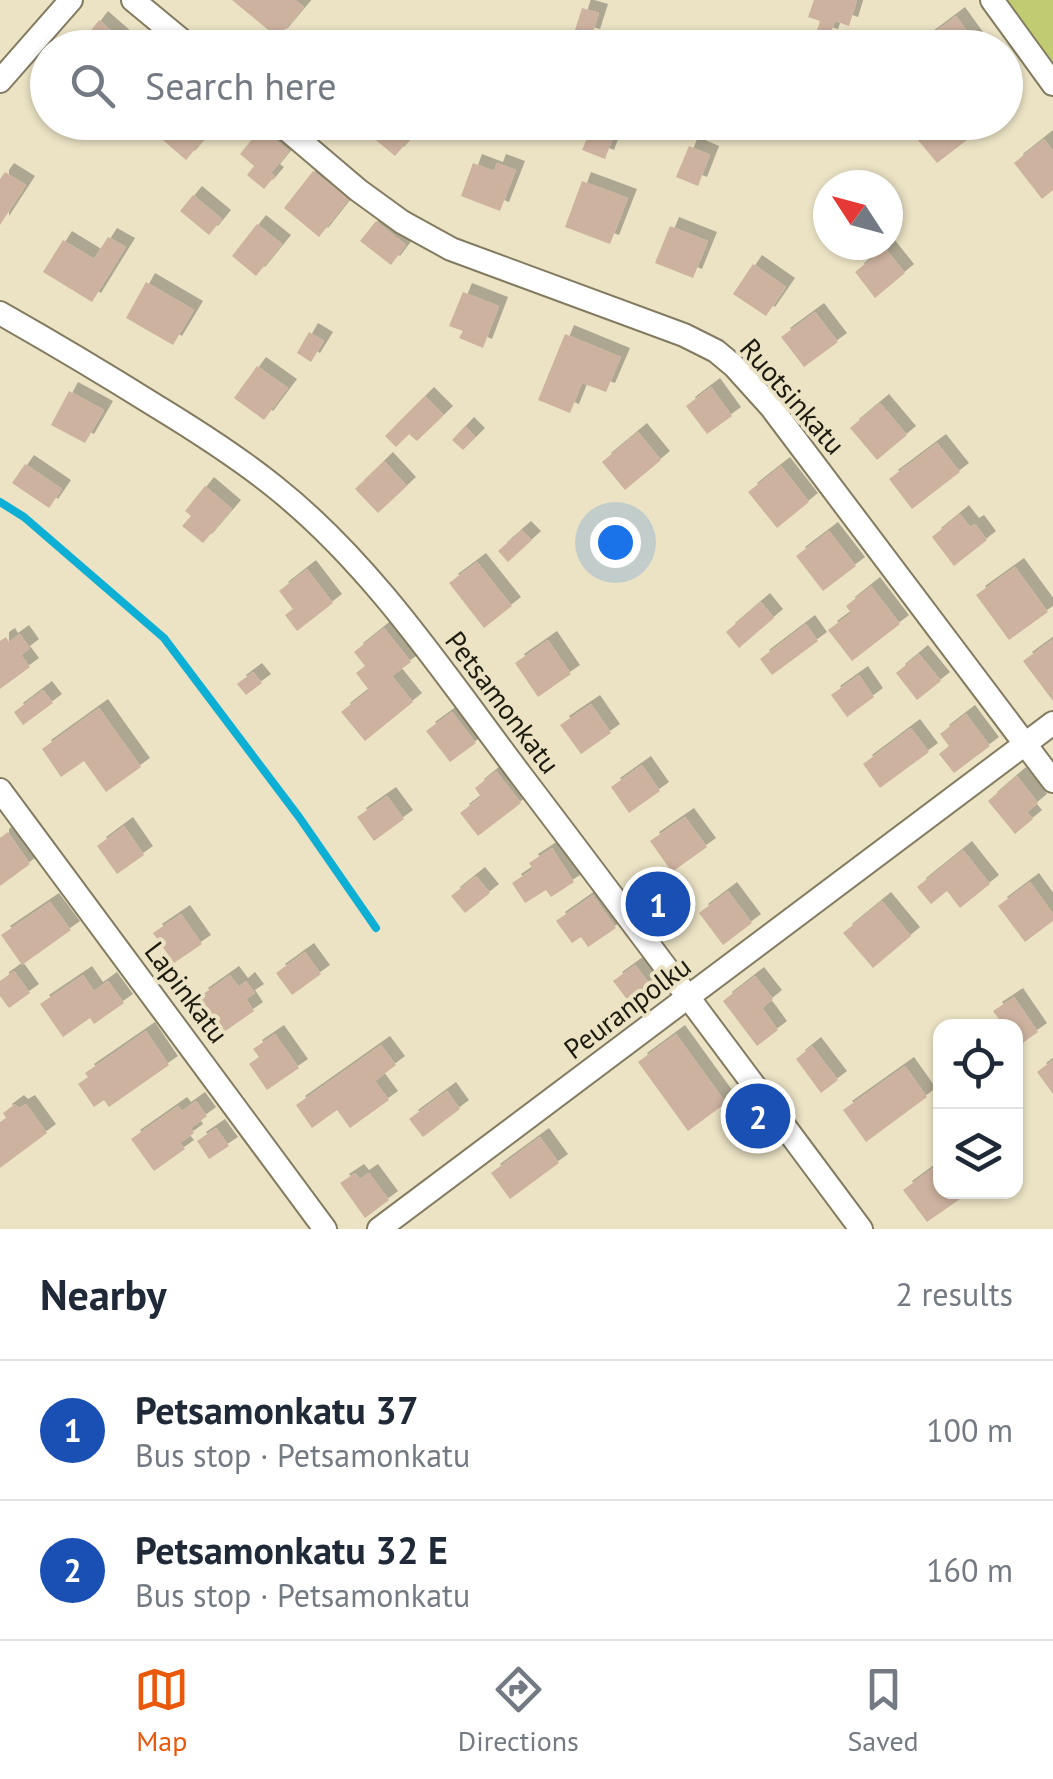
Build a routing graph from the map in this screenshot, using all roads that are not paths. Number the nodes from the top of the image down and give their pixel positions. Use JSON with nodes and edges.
{"nodes":[{"id":1,"x":72,"y":0,"type":"edge"},
{"id":2,"x":134,"y":0,"type":"edge"},
{"id":3,"x":992,"y":0,"type":"edge"},
{"id":4,"x":45,"y":30,"type":"edge"},
{"id":5,"x":170,"y":30,"type":"edge"},
{"id":6,"x":1014,"y":30,"type":"edge"},
{"id":7,"x":1023,"y":43,"type":"edge"},
{"id":8,"x":30,"y":47,"type":"edge"},
{"id":9,"x":0,"y":81,"type":"edge"},
{"id":10,"x":1053,"y":84,"type":"edge"},
{"id":11,"x":299,"y":140,"type":"edge"},
{"id":12,"x":0,"y":313,"type":"edge"},
{"id":13,"x":1053,"y":723,"type":"edge"},
{"id":14,"x":1025,"y":744,"type":"junction"},
{"id":15,"x":1053,"y":782,"type":"edge"},
{"id":16,"x":0,"y":790,"type":"edge"},
{"id":17,"x":690,"y":998,"type":"junction"},
{"id":18,"x":325,"y":1229,"type":"edge"},
{"id":19,"x":379,"y":1229,"type":"edge"},
{"id":20,"x":860,"y":1229,"type":"edge"}],
"edges":[{"from":1,"to":4,"type":"street"},
{"from":2,"to":5,"type":"street"},
{"from":3,"to":6,"type":"street"},
{"from":7,"to":10,"type":"street"},
{"from":8,"to":9,"type":"street"},
{"from":11,"to":14,"type":"street","name":"Ruotsinkatu"},
{"from":12,"to":17,"type":"street","name":"Petsamonkatu"},
{"from":13,"to":14,"type":"street","name":"Peuranpolku"},
{"from":14,"to":15,"type":"street","name":"Ruotsinkatu"},
{"from":14,"to":17,"type":"street","name":"Peuranpolku"},
{"from":16,"to":18,"type":"street","name":"Lapinkatu"},
{"from":17,"to":19,"type":"street","name":"Peuranpolku"},
{"from":17,"to":20,"type":"street","name":"Petsamonkatu"}]}
